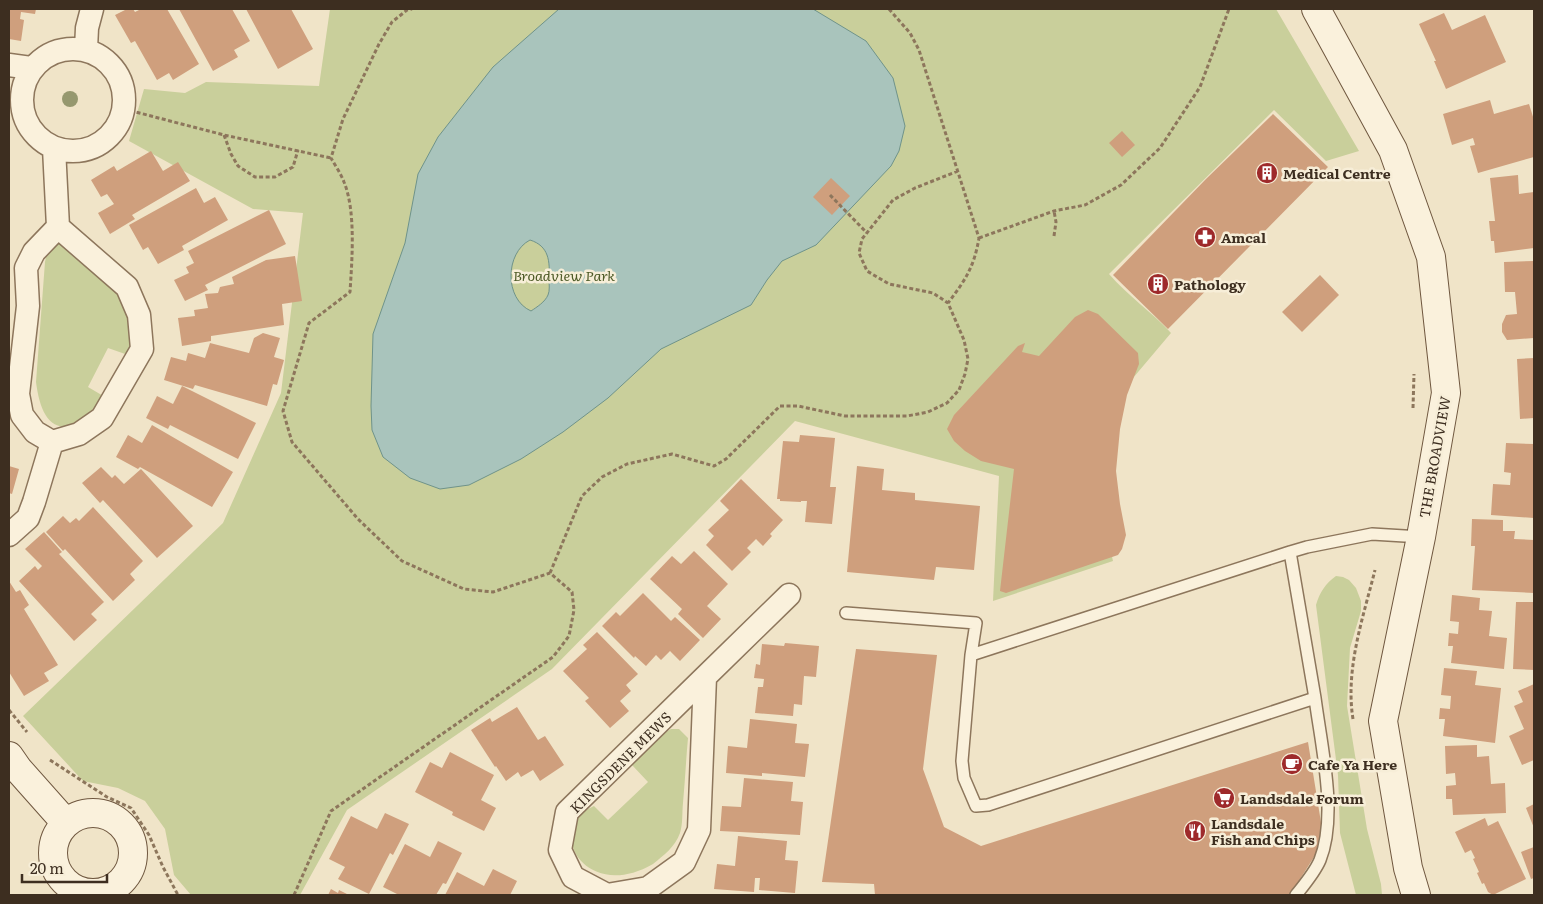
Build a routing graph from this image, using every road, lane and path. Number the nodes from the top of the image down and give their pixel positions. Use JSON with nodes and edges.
{"nodes":[{"id":1,"x":92,"y":9,"type":"edge"},
{"id":2,"x":412,"y":9,"type":"edge"},
{"id":3,"x":889,"y":9,"type":"edge"},
{"id":4,"x":1230,"y":9,"type":"edge"},
{"id":5,"x":1316,"y":9,"type":"edge"},
{"id":6,"x":86,"y":49,"type":"junction"},
{"id":7,"x":9,"y":65,"type":"edge"},
{"id":8,"x":31,"y":68,"type":"junction"},
{"id":9,"x":15,"y":107,"type":"edge"},
{"id":10,"x":124,"y":109,"type":"junction"},
{"id":11,"x":224,"y":135,"type":"junction"},
{"id":12,"x":54,"y":148,"type":"junction"},
{"id":13,"x":298,"y":150,"type":"junction"},
{"id":14,"x":331,"y":158,"type":"junction"},
{"id":15,"x":958,"y":171,"type":"junction"},
{"id":16,"x":830,"y":195,"type":"dead end"},
{"id":17,"x":1054,"y":211,"type":"junction"},
{"id":18,"x":58,"y":227,"type":"junction"},
{"id":19,"x":867,"y":233,"type":"junction"},
{"id":20,"x":1054,"y":236,"type":"dead end"},
{"id":21,"x":979,"y":238,"type":"junction"},
{"id":22,"x":948,"y":303,"type":"junction"},
{"id":23,"x":1414,"y":373,"type":"dead end"},
{"id":24,"x":1413,"y":410,"type":"dead end"},
{"id":25,"x":52,"y":442,"type":"junction"},
{"id":26,"x":9,"y":535,"type":"edge"},
{"id":27,"x":1421,"y":537,"type":"junction"},
{"id":28,"x":1290,"y":552,"type":"junction"},
{"id":29,"x":550,"y":573,"type":"junction"},
{"id":30,"x":789,"y":595,"type":"dead end"},
{"id":31,"x":846,"y":613,"type":"dead end"},
{"id":32,"x":971,"y":655,"type":"junction"},
{"id":33,"x":705,"y":678,"type":"junction"},
{"id":34,"x":1315,"y":698,"type":"junction"},
{"id":35,"x":9,"y":710,"type":"edge"},
{"id":36,"x":31,"y":738,"type":"dead end"},
{"id":37,"x":9,"y":756,"type":"edge"},
{"id":38,"x":48,"y":759,"type":"dead end"},
{"id":39,"x":66,"y":823,"type":"junction"},
{"id":40,"x":130,"y":888,"type":"edge"},
{"id":41,"x":65,"y":891,"type":"edge"},
{"id":42,"x":178,"y":895,"type":"edge"},
{"id":43,"x":294,"y":895,"type":"edge"},
{"id":44,"x":607,"y":895,"type":"edge"},
{"id":45,"x":1296,"y":895,"type":"edge"},
{"id":46,"x":1416,"y":895,"type":"edge"}],
"edges":[{"from":1,"to":6,"type":"street"},
{"from":2,"to":14,"type":"path"},
{"from":3,"to":15,"type":"path"},
{"from":4,"to":17,"type":"path"},
{"from":5,"to":27,"type":"street","name":"THE BROADVIEW"},
{"from":6,"to":8,"type":"street"},
{"from":6,"to":10,"type":"street"},
{"from":7,"to":8,"type":"street"},
{"from":8,"to":9,"type":"street"},
{"from":9,"to":12,"type":"street"},
{"from":10,"to":11,"type":"path"},
{"from":10,"to":12,"type":"street"},
{"from":11,"to":13,"type":"path"},
{"from":11,"to":13,"type":"path"},
{"from":12,"to":18,"type":"street"},
{"from":13,"to":14,"type":"path"},
{"from":14,"to":29,"type":"path"},
{"from":15,"to":19,"type":"path"},
{"from":15,"to":21,"type":"path"},
{"from":16,"to":19,"type":"path"},
{"from":17,"to":20,"type":"path"},
{"from":17,"to":21,"type":"path"},
{"from":18,"to":25,"type":"street"},
{"from":18,"to":25,"type":"street"},
{"from":19,"to":22,"type":"path"},
{"from":21,"to":22,"type":"path"},
{"from":22,"to":29,"type":"path"},
{"from":23,"to":24,"type":"path"},
{"from":25,"to":26,"type":"street"},
{"from":27,"to":28,"type":"lane"},
{"from":27,"to":46,"type":"street","name":"THE BROADVIEW"},
{"from":28,"to":32,"type":"lane"},
{"from":28,"to":34,"type":"lane"},
{"from":29,"to":43,"type":"path"},
{"from":30,"to":33,"type":"street","name":"KINGSDENE MEWS"},
{"from":31,"to":32,"type":"lane"},
{"from":32,"to":34,"type":"lane"},
{"from":33,"to":44,"type":"street","name":"KINGSDENE MEWS"},
{"from":33,"to":44,"type":"street","name":"KINGSDENE MEWS"},
{"from":34,"to":45,"type":"lane"},
{"from":35,"to":36,"type":"path"},
{"from":37,"to":39,"type":"street"},
{"from":38,"to":42,"type":"path"},
{"from":39,"to":40,"type":"street"},
{"from":39,"to":41,"type":"street"},
{"from":40,"to":41,"type":"street"}]}
